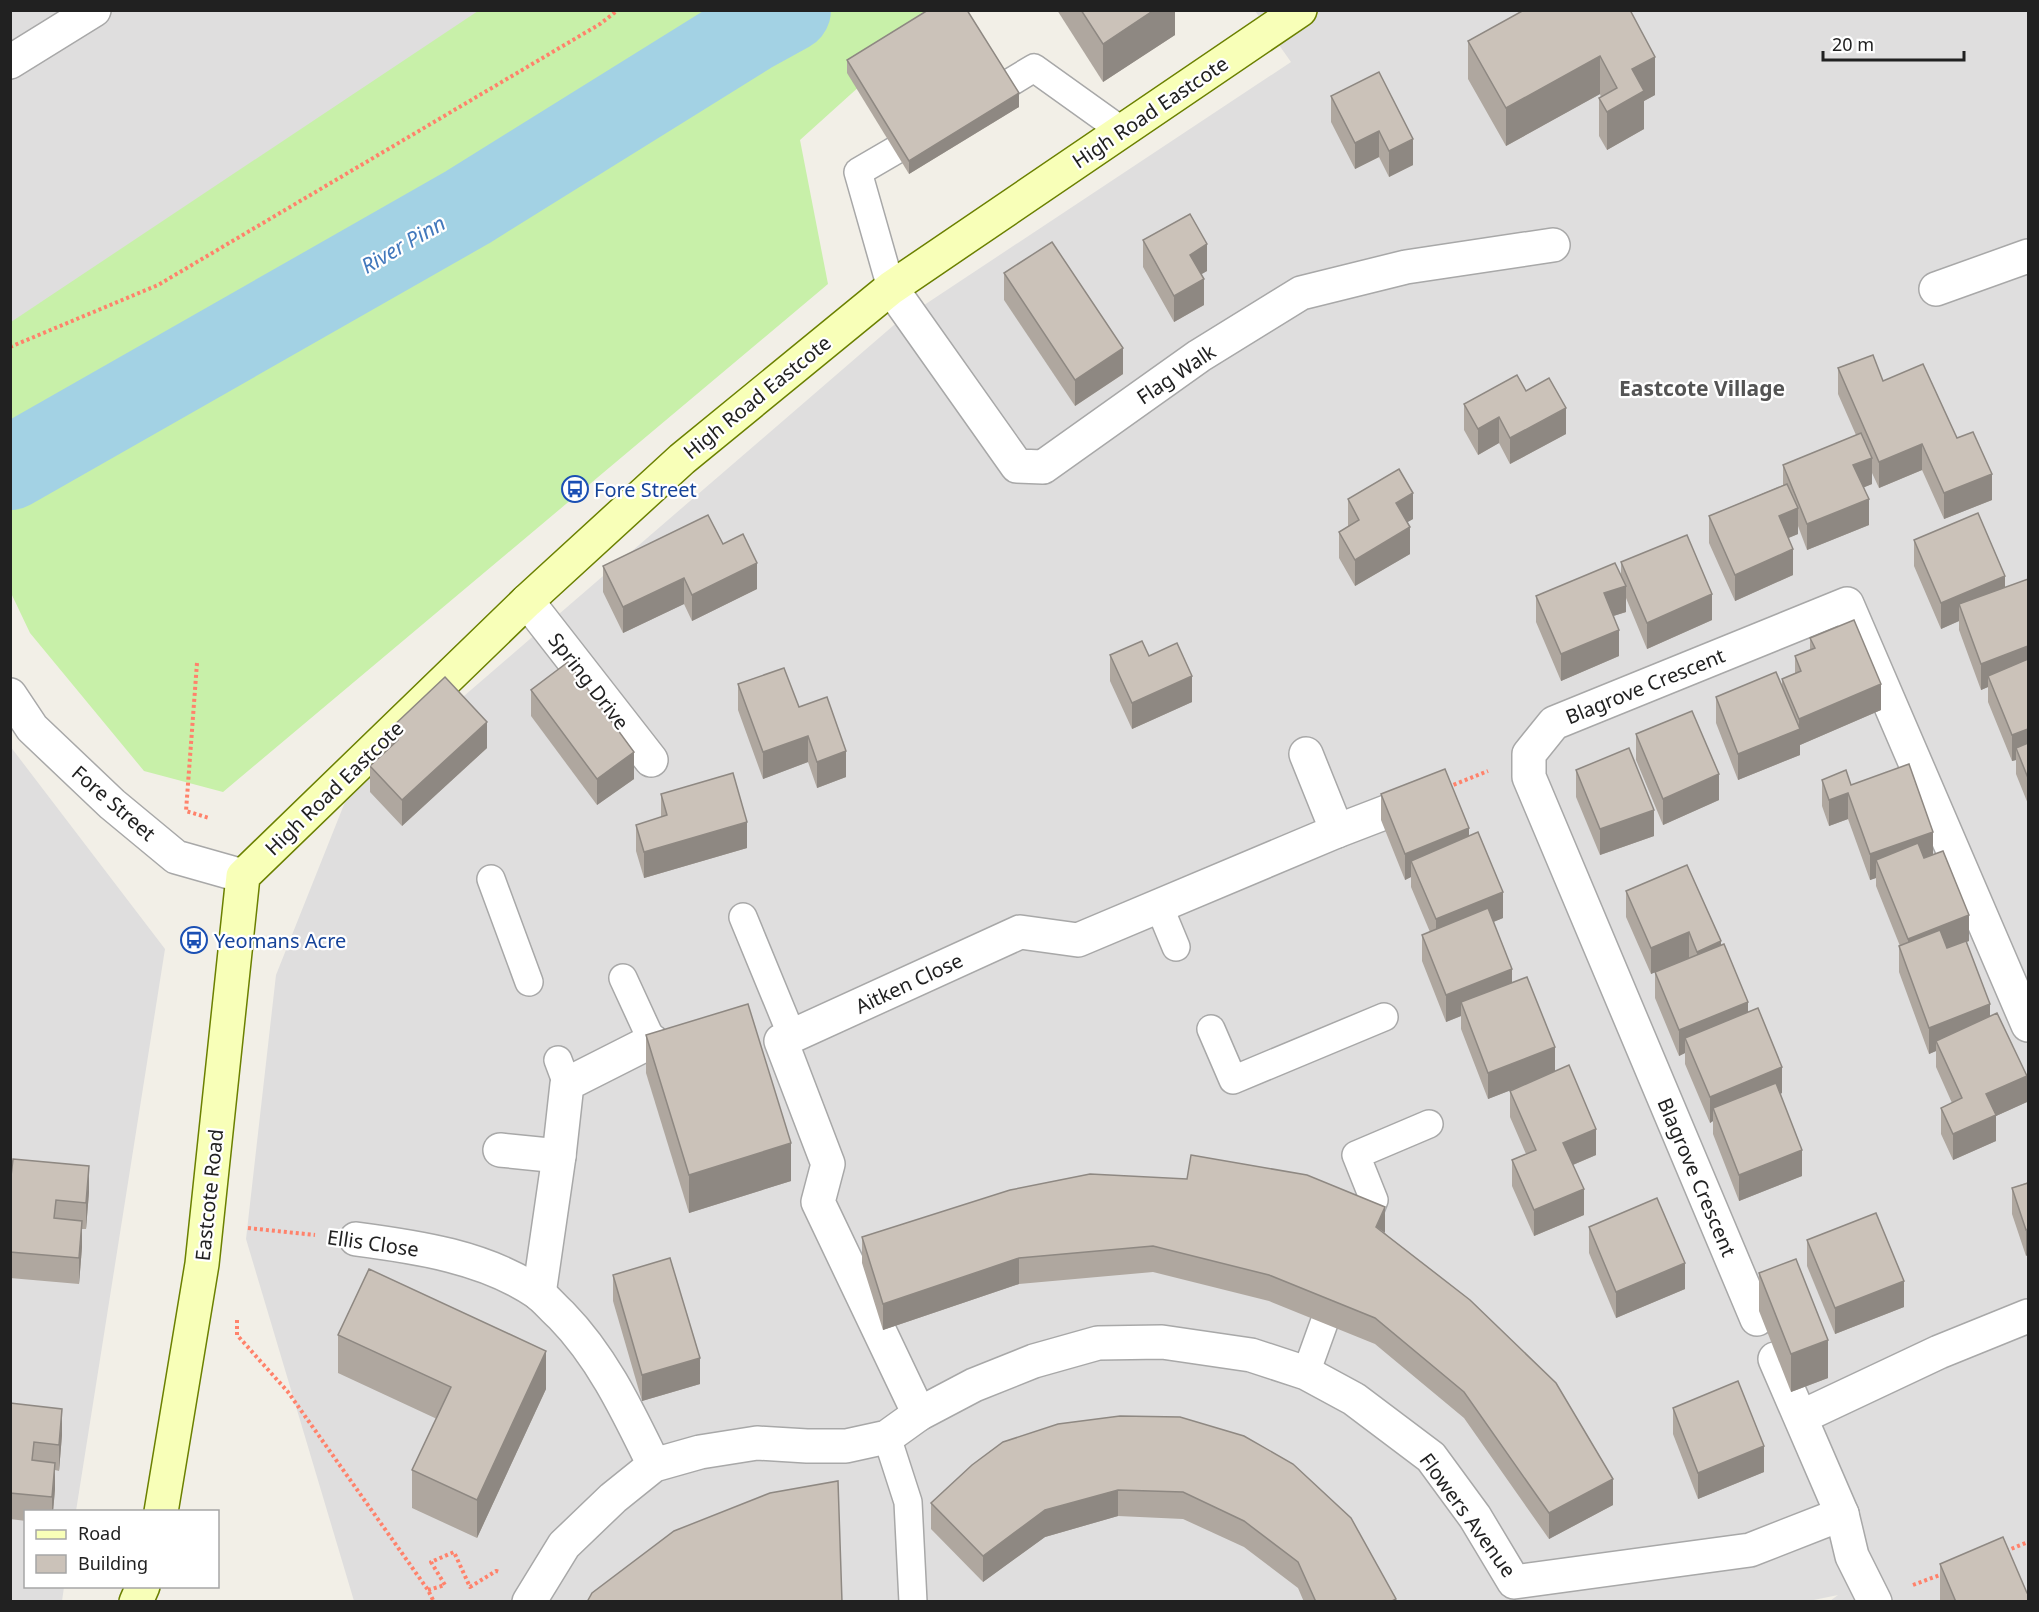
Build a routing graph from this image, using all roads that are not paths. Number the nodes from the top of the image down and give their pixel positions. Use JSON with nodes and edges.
{"nodes":[{"id":1,"x":94,"y":10,"type":"edge"},
{"id":2,"x":1300,"y":10,"type":"edge"},
{"id":3,"x":10,"y":62,"type":"edge"},
{"id":4,"x":1122,"y":131,"type":"junction"},
{"id":5,"x":1553,"y":245,"type":"dead end"},
{"id":6,"x":2028,"y":256,"type":"edge"},
{"id":7,"x":891,"y":288,"type":"junction"},
{"id":8,"x":1936,"y":289,"type":"dead end"},
{"id":9,"x":527,"y":601,"type":"junction"},
{"id":10,"x":10,"y":695,"type":"edge"},
{"id":11,"x":1306,"y":754,"type":"dead end"},
{"id":12,"x":651,"y":760,"type":"dead end"},
{"id":13,"x":1402,"y":806,"type":"edge"},
{"id":14,"x":1337,"y":831,"type":"junction"},
{"id":15,"x":243,"y":876,"type":"junction"},
{"id":16,"x":491,"y":879,"type":"dead end"},
{"id":17,"x":1159,"y":906,"type":"junction"},
{"id":18,"x":743,"y":917,"type":"dead end"},
{"id":19,"x":1176,"y":947,"type":"dead end"},
{"id":20,"x":624,"y":978,"type":"dead end"},
{"id":21,"x":529,"y":982,"type":"dead end"},
{"id":22,"x":1384,"y":1017,"type":"dead end"},
{"id":23,"x":2028,"y":1025,"type":"edge"},
{"id":24,"x":1211,"y":1029,"type":"dead end"},
{"id":25,"x":792,"y":1036,"type":"junction"},
{"id":26,"x":652,"y":1041,"type":"joint"},
{"id":27,"x":1429,"y":1124,"type":"dead end"},
{"id":28,"x":500,"y":1150,"type":"dead end"},
{"id":29,"x":560,"y":1156,"type":"junction"},
{"id":30,"x":1364,"y":1225,"type":"edge"},
{"id":31,"x":356,"y":1239,"type":"road end"},
{"id":32,"x":539,"y":1294,"type":"junction"},
{"id":33,"x":2028,"y":1316,"type":"edge"},
{"id":34,"x":1756,"y":1319,"type":"dead end"},
{"id":35,"x":1324,"y":1323,"type":"dead end"},
{"id":36,"x":1775,"y":1359,"type":"dead end"},
{"id":37,"x":1306,"y":1373,"type":"junction"},
{"id":38,"x":920,"y":1414,"type":"junction"},
{"id":39,"x":1801,"y":1418,"type":"junction"},
{"id":40,"x":887,"y":1437,"type":"junction"},
{"id":41,"x":654,"y":1465,"type":"junction"},
{"id":42,"x":161,"y":1510,"type":"edge"},
{"id":43,"x":1842,"y":1514,"type":"junction"},
{"id":44,"x":143,"y":1588,"type":"edge"},
{"id":45,"x":533,"y":1594,"type":"edge"},
{"id":46,"x":1874,"y":1600,"type":"edge"},
{"id":47,"x":136,"y":1602,"type":"edge"},
{"id":48,"x":913,"y":1602,"type":"edge"}],
"edges":[{"from":1,"to":3,"type":"street"},
{"from":2,"to":4,"type":"main road","name":"High Road Eastcote"},
{"from":4,"to":7,"type":"main road","name":"High Road Eastcote"},
{"from":4,"to":7,"type":"lane"},
{"from":5,"to":7,"type":"street","name":"Flag Walk"},
{"from":6,"to":8,"type":"street"},
{"from":7,"to":9,"type":"main road","name":"High Road Eastcote"},
{"from":9,"to":12,"type":"street","name":"Spring Drive"},
{"from":9,"to":15,"type":"main road","name":"High Road Eastcote"},
{"from":10,"to":15,"type":"street","name":"Fore Street"},
{"from":11,"to":14,"type":"street"},
{"from":13,"to":14,"type":"street","name":"Aitken Close"},
{"from":14,"to":17,"type":"street","name":"Aitken Close"},
{"from":15,"to":42,"type":"main road","name":"Eastcote Road"},
{"from":16,"to":21,"type":"lane"},
{"from":17,"to":19,"type":"lane"},
{"from":17,"to":25,"type":"street","name":"Aitken Close"},
{"from":18,"to":25,"type":"lane"},
{"from":20,"to":26,"type":"lane"},
{"from":22,"to":24,"type":"lane"},
{"from":23,"to":34,"type":"street","name":"Blagrove Crescent"},
{"from":25,"to":38,"type":"street"},
{"from":26,"to":29,"type":"street"},
{"from":27,"to":30,"type":"lane"},
{"from":28,"to":29,"type":"street"},
{"from":29,"to":32,"type":"street"},
{"from":31,"to":32,"type":"street","name":"Ellis Close"},
{"from":32,"to":41,"type":"street","name":"Ellis Close"},
{"from":33,"to":39,"type":"street"},
{"from":35,"to":37,"type":"lane"},
{"from":36,"to":39,"type":"street"},
{"from":37,"to":38,"type":"street","name":"Flowers Avenue"},
{"from":37,"to":43,"type":"street","name":"Flowers Avenue"},
{"from":38,"to":40,"type":"street","name":"Flowers Avenue"},
{"from":39,"to":43,"type":"street"},
{"from":40,"to":41,"type":"street","name":"Flowers Avenue"},
{"from":40,"to":48,"type":"lane"},
{"from":41,"to":45,"type":"street","name":"Flowers Avenue"},
{"from":43,"to":46,"type":"street"},
{"from":44,"to":47,"type":"main road"}]}
